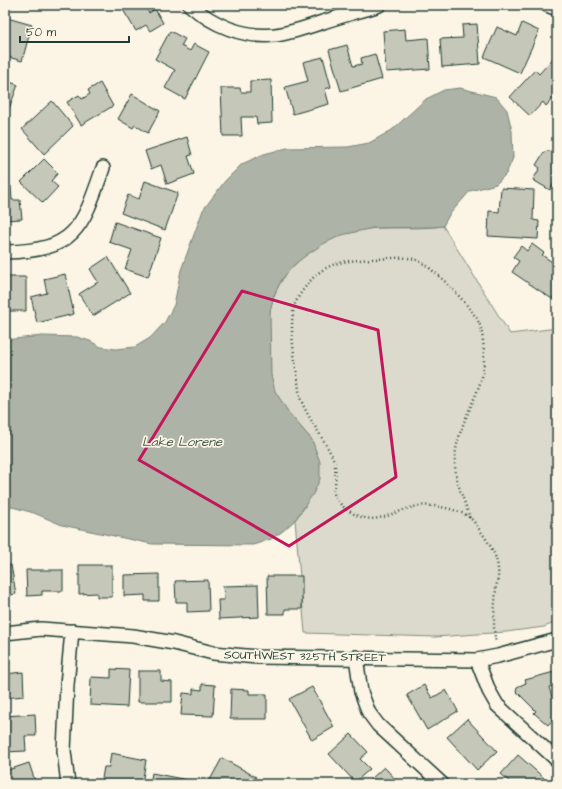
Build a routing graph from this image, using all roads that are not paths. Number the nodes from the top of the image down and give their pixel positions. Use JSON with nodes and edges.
{"nodes":[{"id":1,"x":190,"y":5,"type":"edge"},
{"id":2,"x":379,"y":5,"type":"edge"},
{"id":3,"x":547,"y":5,"type":"edge"},
{"id":4,"x":557,"y":9,"type":"edge"},
{"id":5,"x":103,"y":168,"type":"dead end"},
{"id":6,"x":5,"y":252,"type":"edge"},
{"id":7,"x":72,"y":631,"type":"junction"},
{"id":8,"x":5,"y":632,"type":"edge"},
{"id":9,"x":557,"y":640,"type":"edge"},
{"id":10,"x":356,"y":657,"type":"junction"},
{"id":11,"x":477,"y":660,"type":"junction"},
{"id":12,"x":557,"y":760,"type":"edge"},
{"id":13,"x":68,"y":784,"type":"edge"},
{"id":14,"x":442,"y":784,"type":"edge"}],
"edges":[{"from":1,"to":2,"type":"street"},
{"from":3,"to":4,"type":"street"},
{"from":5,"to":6,"type":"street"},
{"from":7,"to":8,"type":"street","name":"SOUTHWEST 325TH STREET"},
{"from":7,"to":10,"type":"street","name":"SOUTHWEST 325TH STREET"},
{"from":7,"to":13,"type":"street"},
{"from":9,"to":11,"type":"street","name":"SOUTHWEST 325TH STREET"},
{"from":10,"to":11,"type":"street","name":"SOUTHWEST 325TH STREET"},
{"from":10,"to":14,"type":"street"},
{"from":11,"to":12,"type":"street"}]}
